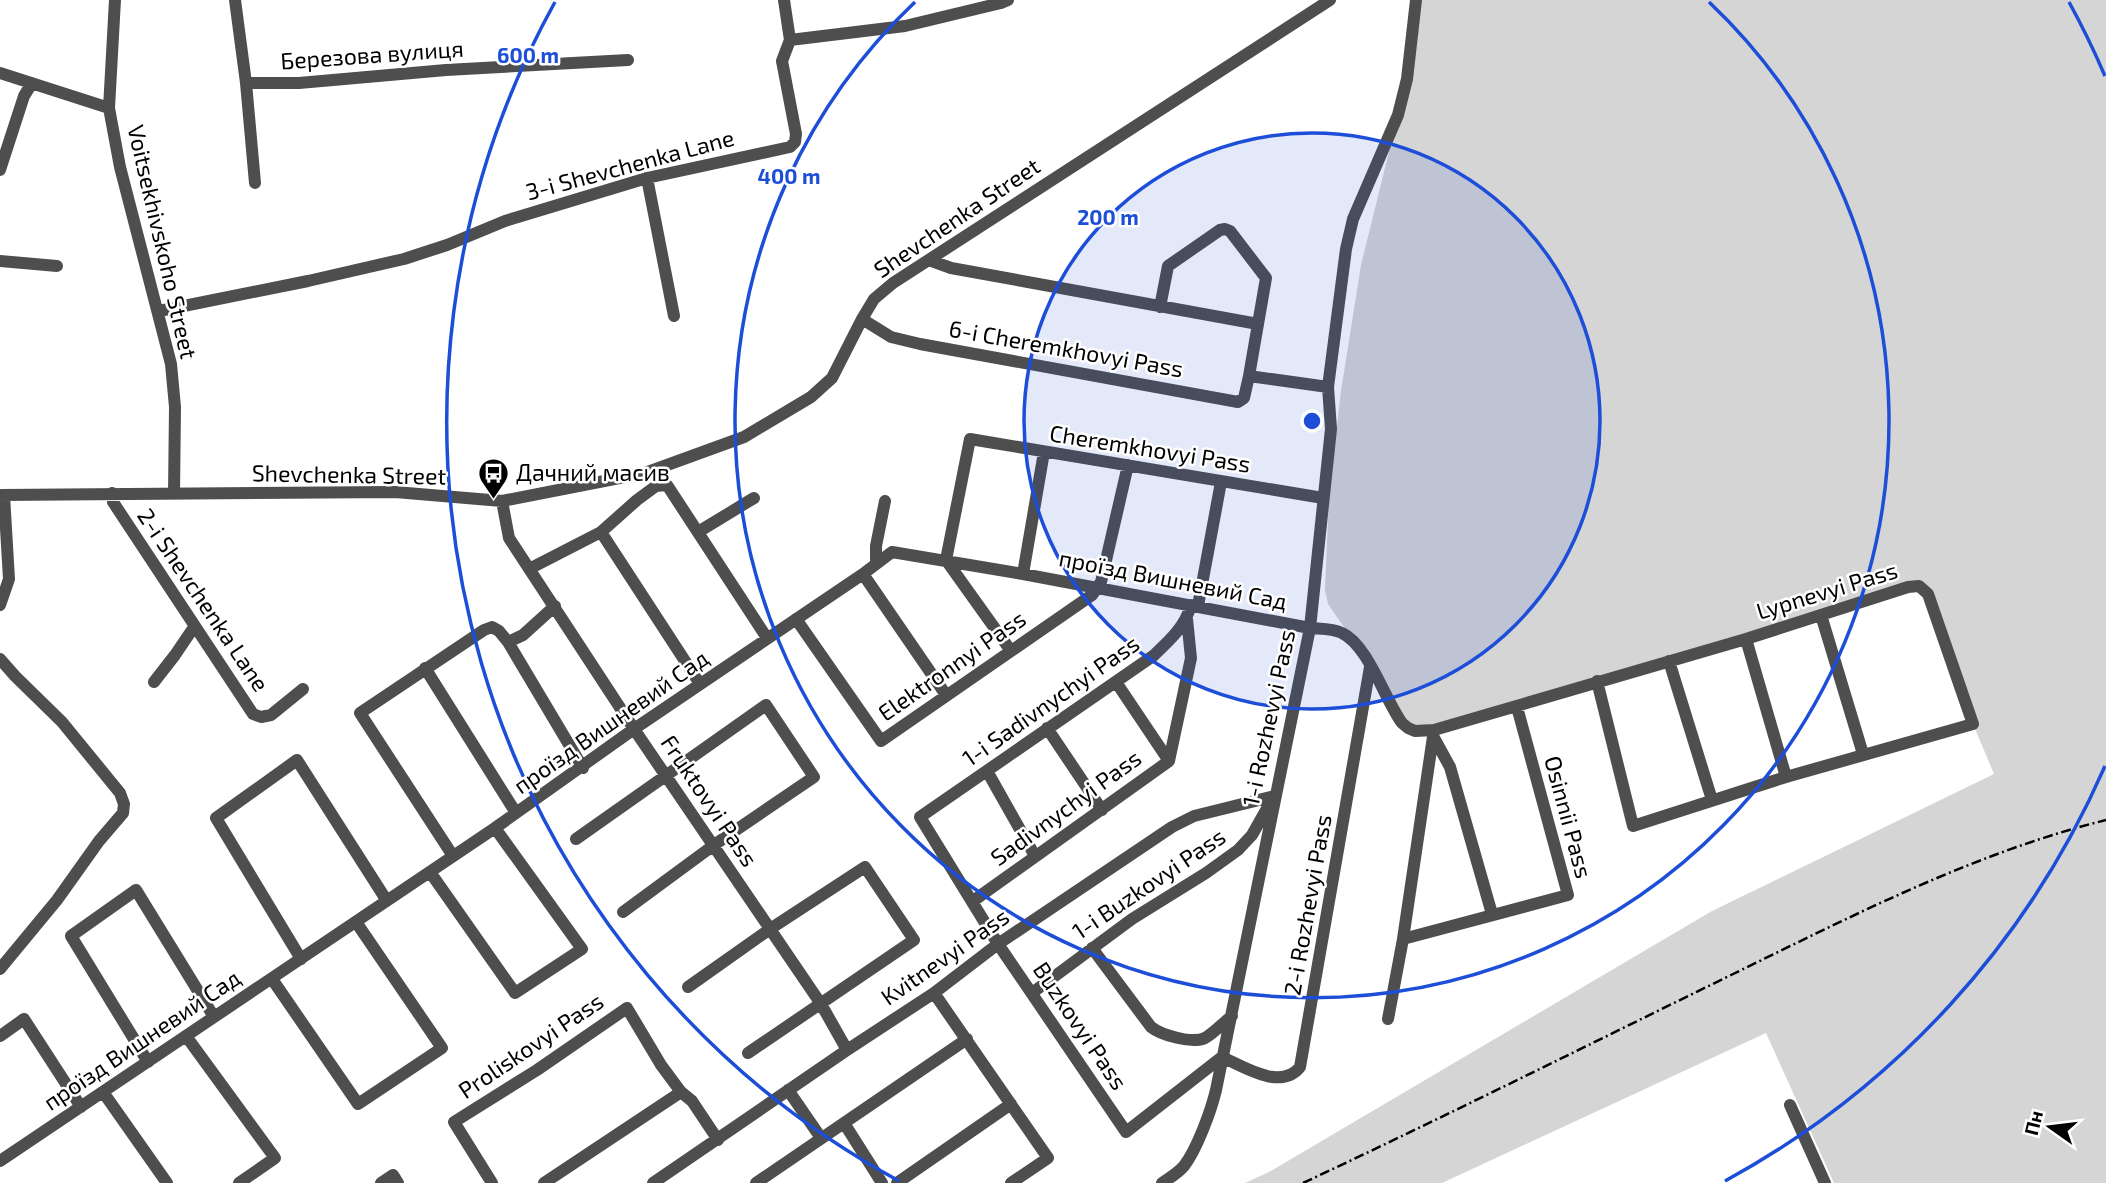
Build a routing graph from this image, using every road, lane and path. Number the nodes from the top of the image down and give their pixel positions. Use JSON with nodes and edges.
{"nodes":[{"id":1,"x":116,"y":0,"type":"edge"},
{"id":2,"x":234,"y":0,"type":"edge"},
{"id":3,"x":784,"y":0,"type":"edge"},
{"id":4,"x":1008,"y":0,"type":"edge"},
{"id":5,"x":1329,"y":0,"type":"edge"},
{"id":6,"x":1416,"y":0,"type":"edge"},
{"id":7,"x":790,"y":40,"type":"junction"},
{"id":8,"x":628,"y":60,"type":"dead end"},
{"id":9,"x":0,"y":74,"type":"edge"},
{"id":10,"x":32,"y":83,"type":"junction"},
{"id":11,"x":246,"y":83,"type":"junction"},
{"id":12,"x":109,"y":108,"type":"junction"},
{"id":13,"x":0,"y":170,"type":"edge"},
{"id":14,"x":647,"y":178,"type":"junction"},
{"id":15,"x":255,"y":183,"type":"dead end"},
{"id":16,"x":929,"y":260,"type":"junction"},
{"id":17,"x":0,"y":261,"type":"edge"},
{"id":18,"x":57,"y":266,"type":"dead end"},
{"id":19,"x":1160,"y":307,"type":"junction"},
{"id":20,"x":159,"y":311,"type":"junction"},
{"id":21,"x":674,"y":316,"type":"dead end"},
{"id":22,"x":862,"y":319,"type":"junction"},
{"id":23,"x":1258,"y":324,"type":"junction"},
{"id":24,"x":1249,"y":376,"type":"junction"},
{"id":25,"x":1328,"y":387,"type":"junction"},
{"id":26,"x":1044,"y":453,"type":"junction"},
{"id":27,"x":1128,"y":465,"type":"junction"},
{"id":28,"x":1221,"y":482,"type":"junction"},
{"id":29,"x":112,"y":494,"type":"junction"},
{"id":30,"x":174,"y":494,"type":"junction"},
{"id":31,"x":2,"y":495,"type":"edge"},
{"id":32,"x":754,"y":498,"type":"dead end"},
{"id":33,"x":1323,"y":498,"type":"junction"},
{"id":34,"x":502,"y":501,"type":"junction"},
{"id":35,"x":885,"y":501,"type":"dead end"},
{"id":36,"x":601,"y":532,"type":"junction"},
{"id":37,"x":698,"y":532,"type":"junction"},
{"id":38,"x":946,"y":560,"type":"junction"},
{"id":39,"x":876,"y":564,"type":"junction"},
{"id":40,"x":529,"y":569,"type":"junction"},
{"id":41,"x":863,"y":574,"type":"junction"},
{"id":42,"x":1023,"y":574,"type":"junction"},
{"id":43,"x":1098,"y":587,"type":"junction"},
{"id":44,"x":0,"y":605,"type":"edge"},
{"id":45,"x":555,"y":606,"type":"junction"},
{"id":46,"x":1194,"y":606,"type":"junction"},
{"id":47,"x":1821,"y":614,"type":"junction"},
{"id":48,"x":796,"y":619,"type":"junction"},
{"id":49,"x":1187,"y":619,"type":"junction"},
{"id":50,"x":194,"y":627,"type":"junction"},
{"id":51,"x":1310,"y":628,"type":"junction"},
{"id":52,"x":767,"y":638,"type":"junction"},
{"id":53,"x":1746,"y":639,"type":"junction"},
{"id":54,"x":508,"y":642,"type":"junction"},
{"id":55,"x":1011,"y":650,"type":"junction"},
{"id":56,"x":0,"y":659,"type":"edge"},
{"id":57,"x":1669,"y":661,"type":"junction"},
{"id":58,"x":1371,"y":666,"type":"junction"},
{"id":59,"x":425,"y":668,"type":"junction"},
{"id":60,"x":1597,"y":681,"type":"junction"},
{"id":61,"x":154,"y":682,"type":"dead end"},
{"id":62,"x":1115,"y":682,"type":"junction"},
{"id":63,"x":700,"y":684,"type":"junction"},
{"id":64,"x":303,"y":689,"type":"dead end"},
{"id":65,"x":946,"y":695,"type":"junction"},
{"id":66,"x":1517,"y":707,"type":"junction"},
{"id":67,"x":1047,"y":728,"type":"junction"},
{"id":68,"x":635,"y":729,"type":"junction"},
{"id":69,"x":1434,"y":733,"type":"junction"},
{"id":70,"x":1863,"y":754,"type":"junction"},
{"id":71,"x":1169,"y":761,"type":"junction"},
{"id":72,"x":583,"y":768,"type":"junction"},
{"id":73,"x":987,"y":771,"type":"junction"},
{"id":74,"x":667,"y":775,"type":"junction"},
{"id":75,"x":1786,"y":777,"type":"junction"},
{"id":76,"x":1275,"y":796,"type":"junction"},
{"id":77,"x":1712,"y":800,"type":"junction"},
{"id":78,"x":1102,"y":810,"type":"junction"},
{"id":79,"x":516,"y":813,"type":"junction"},
{"id":80,"x":920,"y":817,"type":"joint"},
{"id":81,"x":495,"y":828,"type":"junction"},
{"id":82,"x":576,"y":839,"type":"dead end"},
{"id":83,"x":714,"y":845,"type":"junction"},
{"id":84,"x":453,"y":856,"type":"junction"},
{"id":85,"x":1035,"y":856,"type":"junction"},
{"id":86,"x":430,"y":872,"type":"junction"},
{"id":87,"x":387,"y":901,"type":"junction"},
{"id":88,"x":973,"y":901,"type":"junction"},
{"id":89,"x":623,"y":912,"type":"dead end"},
{"id":90,"x":1492,"y":914,"type":"junction"},
{"id":91,"x":356,"y":922,"type":"junction"},
{"id":92,"x":771,"y":929,"type":"junction"},
{"id":93,"x":1403,"y":939,"type":"junction"},
{"id":94,"x":998,"y":944,"type":"junction"},
{"id":95,"x":1092,"y":948,"type":"junction"},
{"id":96,"x":301,"y":959,"type":"junction"},
{"id":97,"x":0,"y":969,"type":"edge"},
{"id":98,"x":272,"y":979,"type":"junction"},
{"id":99,"x":688,"y":987,"type":"dead end"},
{"id":100,"x":934,"y":993,"type":"junction"},
{"id":101,"x":1032,"y":993,"type":"junction"},
{"id":102,"x":821,"y":1003,"type":"junction"},
{"id":103,"x":1232,"y":1016,"type":"junction"},
{"id":104,"x":214,"y":1017,"type":"junction"},
{"id":105,"x":1388,"y":1019,"type":"dead end"},
{"id":106,"x":186,"y":1036,"type":"junction"},
{"id":107,"x":0,"y":1037,"type":"edge"},
{"id":108,"x":967,"y":1039,"type":"junction"},
{"id":109,"x":847,"y":1050,"type":"junction"},
{"id":110,"x":748,"y":1053,"type":"dead end"},
{"id":111,"x":1222,"y":1057,"type":"junction"},
{"id":112,"x":148,"y":1062,"type":"junction"},
{"id":113,"x":788,"y":1090,"type":"junction"},
{"id":114,"x":103,"y":1092,"type":"junction"},
{"id":115,"x":681,"y":1092,"type":"junction"},
{"id":116,"x":1011,"y":1104,"type":"junction"},
{"id":117,"x":1790,"y":1105,"type":"dead end"},
{"id":118,"x":81,"y":1107,"type":"junction"},
{"id":119,"x":844,"y":1123,"type":"junction"},
{"id":120,"x":821,"y":1138,"type":"junction"},
{"id":121,"x":718,"y":1140,"type":"junction"},
{"id":122,"x":0,"y":1161,"type":"edge"},
{"id":123,"x":396,"y":1179,"type":"edge"},
{"id":124,"x":167,"y":1183,"type":"edge"},
{"id":125,"x":239,"y":1183,"type":"edge"},
{"id":126,"x":381,"y":1183,"type":"edge"},
{"id":127,"x":492,"y":1183,"type":"edge"},
{"id":128,"x":544,"y":1183,"type":"edge"},
{"id":129,"x":653,"y":1183,"type":"edge"},
{"id":130,"x":756,"y":1183,"type":"edge"},
{"id":131,"x":882,"y":1183,"type":"edge"},
{"id":132,"x":897,"y":1183,"type":"edge"},
{"id":133,"x":1011,"y":1183,"type":"edge"},
{"id":134,"x":1162,"y":1183,"type":"edge"},
{"id":135,"x":1825,"y":1183,"type":"edge"}],
"edges":[{"from":1,"to":12,"type":"street","name":"Voitsekhivskoho Street"},
{"from":2,"to":11,"type":"street"},
{"from":3,"to":7,"type":"street"},
{"from":4,"to":7,"type":"street"},
{"from":5,"to":16,"type":"street","name":"Shevchenka Street"},
{"from":6,"to":25,"type":"street","name":"1-i Rozhevyi Pass"},
{"from":7,"to":14,"type":"street","name":"3-i Shevchenka Lane"},
{"from":8,"to":11,"type":"street","name":"Березова вулиця"},
{"from":9,"to":10,"type":"street"},
{"from":10,"to":12,"type":"street"},
{"from":10,"to":13,"type":"street"},
{"from":11,"to":15,"type":"street"},
{"from":12,"to":20,"type":"street","name":"Voitsekhivskoho Street"},
{"from":14,"to":20,"type":"street","name":"3-i Shevchenka Lane"},
{"from":14,"to":21,"type":"street"},
{"from":16,"to":19,"type":"street"},
{"from":16,"to":22,"type":"street","name":"Shevchenka Street"},
{"from":17,"to":18,"type":"street"},
{"from":19,"to":23,"type":"street"},
{"from":19,"to":23,"type":"street","name":"6-i Cheremkhovyi Pass"},
{"from":20,"to":30,"type":"street","name":"Voitsekhivskoho Street"},
{"from":22,"to":24,"type":"street","name":"6-i Cheremkhovyi Pass"},
{"from":22,"to":34,"type":"street","name":"Shevchenka Street"},
{"from":23,"to":24,"type":"street","name":"6-i Cheremkhovyi Pass"},
{"from":24,"to":25,"type":"street"},
{"from":25,"to":33,"type":"street","name":"1-i Rozhevyi Pass"},
{"from":26,"to":27,"type":"street","name":"Cheremkhovyi Pass"},
{"from":26,"to":38,"type":"street","name":"Cheremkhovyi Pass"},
{"from":26,"to":42,"type":"street"},
{"from":27,"to":28,"type":"street","name":"Cheremkhovyi Pass"},
{"from":27,"to":43,"type":"street"},
{"from":28,"to":33,"type":"street","name":"Cheremkhovyi Pass"},
{"from":28,"to":46,"type":"street","name":"1-i Sadivnychyi Pass"},
{"from":29,"to":30,"type":"street","name":"Shevchenka Street"},
{"from":29,"to":31,"type":"street","name":"Shevchenka Street"},
{"from":29,"to":50,"type":"street","name":"2-i Shevchenka Lane"},
{"from":30,"to":34,"type":"street","name":"Shevchenka Street"},
{"from":31,"to":44,"type":"street"},
{"from":32,"to":37,"type":"street"},
{"from":33,"to":51,"type":"street","name":"1-i Rozhevyi Pass"},
{"from":34,"to":40,"type":"street","name":"Fruktovyi Pass"},
{"from":35,"to":39,"type":"street"},
{"from":36,"to":37,"type":"street"},
{"from":36,"to":40,"type":"street"},
{"from":36,"to":63,"type":"street"},
{"from":37,"to":52,"type":"street"},
{"from":38,"to":39,"type":"street","name":"проїзд Вишневий Сад"},
{"from":38,"to":42,"type":"street","name":"проїзд Вишневий Сад"},
{"from":38,"to":55,"type":"street"},
{"from":39,"to":41,"type":"street","name":"проїзд Вишневий Сад"},
{"from":40,"to":45,"type":"street","name":"Fruktovyi Pass"},
{"from":41,"to":48,"type":"street","name":"проїзд Вишневий Сад"},
{"from":41,"to":65,"type":"street"},
{"from":42,"to":43,"type":"street","name":"проїзд Вишневий Сад"},
{"from":43,"to":46,"type":"street","name":"проїзд Вишневий Сад"},
{"from":43,"to":55,"type":"street","name":"Elektronnyi Pass"},
{"from":45,"to":54,"type":"street"},
{"from":45,"to":68,"type":"street","name":"Fruktovyi Pass"},
{"from":46,"to":49,"type":"street","name":"1-i Sadivnychyi Pass"},
{"from":46,"to":51,"type":"street","name":"проїзд Вишневий Сад"},
{"from":47,"to":53,"type":"street","name":"Lypnevyi Pass"},
{"from":47,"to":70,"type":"street"},
{"from":47,"to":70,"type":"street","name":"Lypnevyi Pass"},
{"from":48,"to":52,"type":"street","name":"проїзд Вишневий Сад"},
{"from":48,"to":65,"type":"street","name":"Elektronnyi Pass"},
{"from":49,"to":62,"type":"street","name":"1-i Sadivnychyi Pass"},
{"from":49,"to":71,"type":"street","name":"Sadivnychyi Pass"},
{"from":50,"to":61,"type":"street"},
{"from":50,"to":64,"type":"street","name":"2-i Shevchenka Lane"},
{"from":51,"to":58,"type":"street","name":"Lypnevyi Pass"},
{"from":51,"to":76,"type":"street","name":"1-i Rozhevyi Pass"},
{"from":52,"to":63,"type":"street","name":"проїзд Вишневий Сад"},
{"from":53,"to":57,"type":"street","name":"Lypnevyi Pass"},
{"from":53,"to":75,"type":"street"},
{"from":54,"to":59,"type":"street"},
{"from":54,"to":72,"type":"street"},
{"from":55,"to":65,"type":"street","name":"Elektronnyi Pass"},
{"from":56,"to":97,"type":"street"},
{"from":57,"to":60,"type":"street","name":"Lypnevyi Pass"},
{"from":57,"to":77,"type":"street"},
{"from":58,"to":69,"type":"street","name":"Lypnevyi Pass"},
{"from":58,"to":111,"type":"street","name":"2-i Rozhevyi Pass"},
{"from":59,"to":79,"type":"street"},
{"from":59,"to":84,"type":"street"},
{"from":60,"to":66,"type":"street","name":"Lypnevyi Pass"},
{"from":60,"to":77,"type":"street","name":"Lypnevyi Pass"},
{"from":62,"to":67,"type":"street","name":"1-i Sadivnychyi Pass"},
{"from":62,"to":71,"type":"street"},
{"from":63,"to":68,"type":"street","name":"проїзд Вишневий Сад"},
{"from":66,"to":69,"type":"street","name":"Lypnevyi Pass"},
{"from":66,"to":90,"type":"street","name":"Osinnii Pass"},
{"from":67,"to":73,"type":"street","name":"1-i Sadivnychyi Pass"},
{"from":67,"to":78,"type":"street"},
{"from":68,"to":72,"type":"street","name":"проїзд Вишневий Сад"},
{"from":68,"to":74,"type":"street","name":"Fruktovyi Pass"},
{"from":69,"to":90,"type":"street"},
{"from":69,"to":93,"type":"street"},
{"from":70,"to":75,"type":"street","name":"Lypnevyi Pass"},
{"from":71,"to":78,"type":"street","name":"Sadivnychyi Pass"},
{"from":72,"to":79,"type":"street","name":"проїзд Вишневий Сад"},
{"from":73,"to":80,"type":"street","name":"1-i Sadivnychyi Pass"},
{"from":73,"to":85,"type":"street"},
{"from":74,"to":82,"type":"street"},
{"from":74,"to":83,"type":"street","name":"Fruktovyi Pass"},
{"from":74,"to":83,"type":"street"},
{"from":75,"to":77,"type":"street","name":"Lypnevyi Pass"},
{"from":76,"to":94,"type":"street","name":"Kvitnevyi Pass"},
{"from":76,"to":95,"type":"street","name":"1-i Buzkovyi Pass"},
{"from":76,"to":103,"type":"street","name":"1-i Rozhevyi Pass"},
{"from":78,"to":85,"type":"street","name":"Sadivnychyi Pass"},
{"from":79,"to":81,"type":"street","name":"проїзд Вишневий Сад"},
{"from":80,"to":88,"type":"street","name":"Buzkovyi Pass"},
{"from":81,"to":84,"type":"street","name":"проїзд Вишневий Сад"},
{"from":81,"to":86,"type":"street"},
{"from":83,"to":89,"type":"street"},
{"from":83,"to":92,"type":"street","name":"Fruktovyi Pass"},
{"from":84,"to":86,"type":"street","name":"проїзд Вишневий Сад"},
{"from":85,"to":88,"type":"street","name":"Sadivnychyi Pass"},
{"from":86,"to":87,"type":"street","name":"проїзд Вишневий Сад"},
{"from":87,"to":91,"type":"street","name":"проїзд Вишневий Сад"},
{"from":87,"to":96,"type":"street"},
{"from":88,"to":94,"type":"street","name":"Buzkovyi Pass"},
{"from":90,"to":93,"type":"street","name":"Osinnii Pass"},
{"from":91,"to":96,"type":"street","name":"проїзд Вишневий Сад"},
{"from":91,"to":98,"type":"street"},
{"from":92,"to":99,"type":"street"},
{"from":92,"to":102,"type":"street","name":"Fruktovyi Pass"},
{"from":92,"to":102,"type":"street"},
{"from":93,"to":105,"type":"street"},
{"from":94,"to":100,"type":"street","name":"Kvitnevyi Pass"},
{"from":94,"to":101,"type":"street","name":"Buzkovyi Pass"},
{"from":95,"to":101,"type":"street","name":"1-i Buzkovyi Pass"},
{"from":95,"to":103,"type":"street"},
{"from":96,"to":98,"type":"street","name":"проїзд Вишневий Сад"},
{"from":98,"to":104,"type":"street","name":"проїзд Вишневий Сад"},
{"from":100,"to":108,"type":"street"},
{"from":100,"to":109,"type":"street","name":"Kvitnevyi Pass"},
{"from":101,"to":111,"type":"street","name":"Buzkovyi Pass"},
{"from":102,"to":109,"type":"street","name":"Fruktovyi Pass"},
{"from":102,"to":110,"type":"street"},
{"from":103,"to":111,"type":"street","name":"1-i Rozhevyi Pass"},
{"from":104,"to":106,"type":"street","name":"проїзд Вишневий Сад"},
{"from":104,"to":112,"type":"street"},
{"from":106,"to":112,"type":"street","name":"проїзд Вишневий Сад"},
{"from":106,"to":125,"type":"street"},
{"from":107,"to":118,"type":"street"},
{"from":108,"to":116,"type":"street"},
{"from":108,"to":119,"type":"street"},
{"from":109,"to":113,"type":"street","name":"Kvitnevyi Pass"},
{"from":111,"to":134,"type":"street","name":"1-i Rozhevyi Pass"},
{"from":112,"to":114,"type":"street","name":"проїзд Вишневий Сад"},
{"from":113,"to":120,"type":"street"},
{"from":113,"to":121,"type":"street","name":"Kvitnevyi Pass"},
{"from":114,"to":118,"type":"street","name":"проїзд Вишневий Сад"},
{"from":114,"to":124,"type":"street"},
{"from":115,"to":121,"type":"street","name":"Proliskovyi Pass"},
{"from":115,"to":127,"type":"street","name":"Proliskovyi Pass"},
{"from":115,"to":128,"type":"street"},
{"from":116,"to":132,"type":"street"},
{"from":116,"to":133,"type":"street"},
{"from":117,"to":135,"type":"street"},
{"from":118,"to":122,"type":"street","name":"проїзд Вишневий Сад"},
{"from":119,"to":120,"type":"street"},
{"from":119,"to":131,"type":"street"},
{"from":120,"to":130,"type":"street"},
{"from":121,"to":129,"type":"street","name":"Kvitnevyi Pass"},
{"from":123,"to":126,"type":"street"}]}
